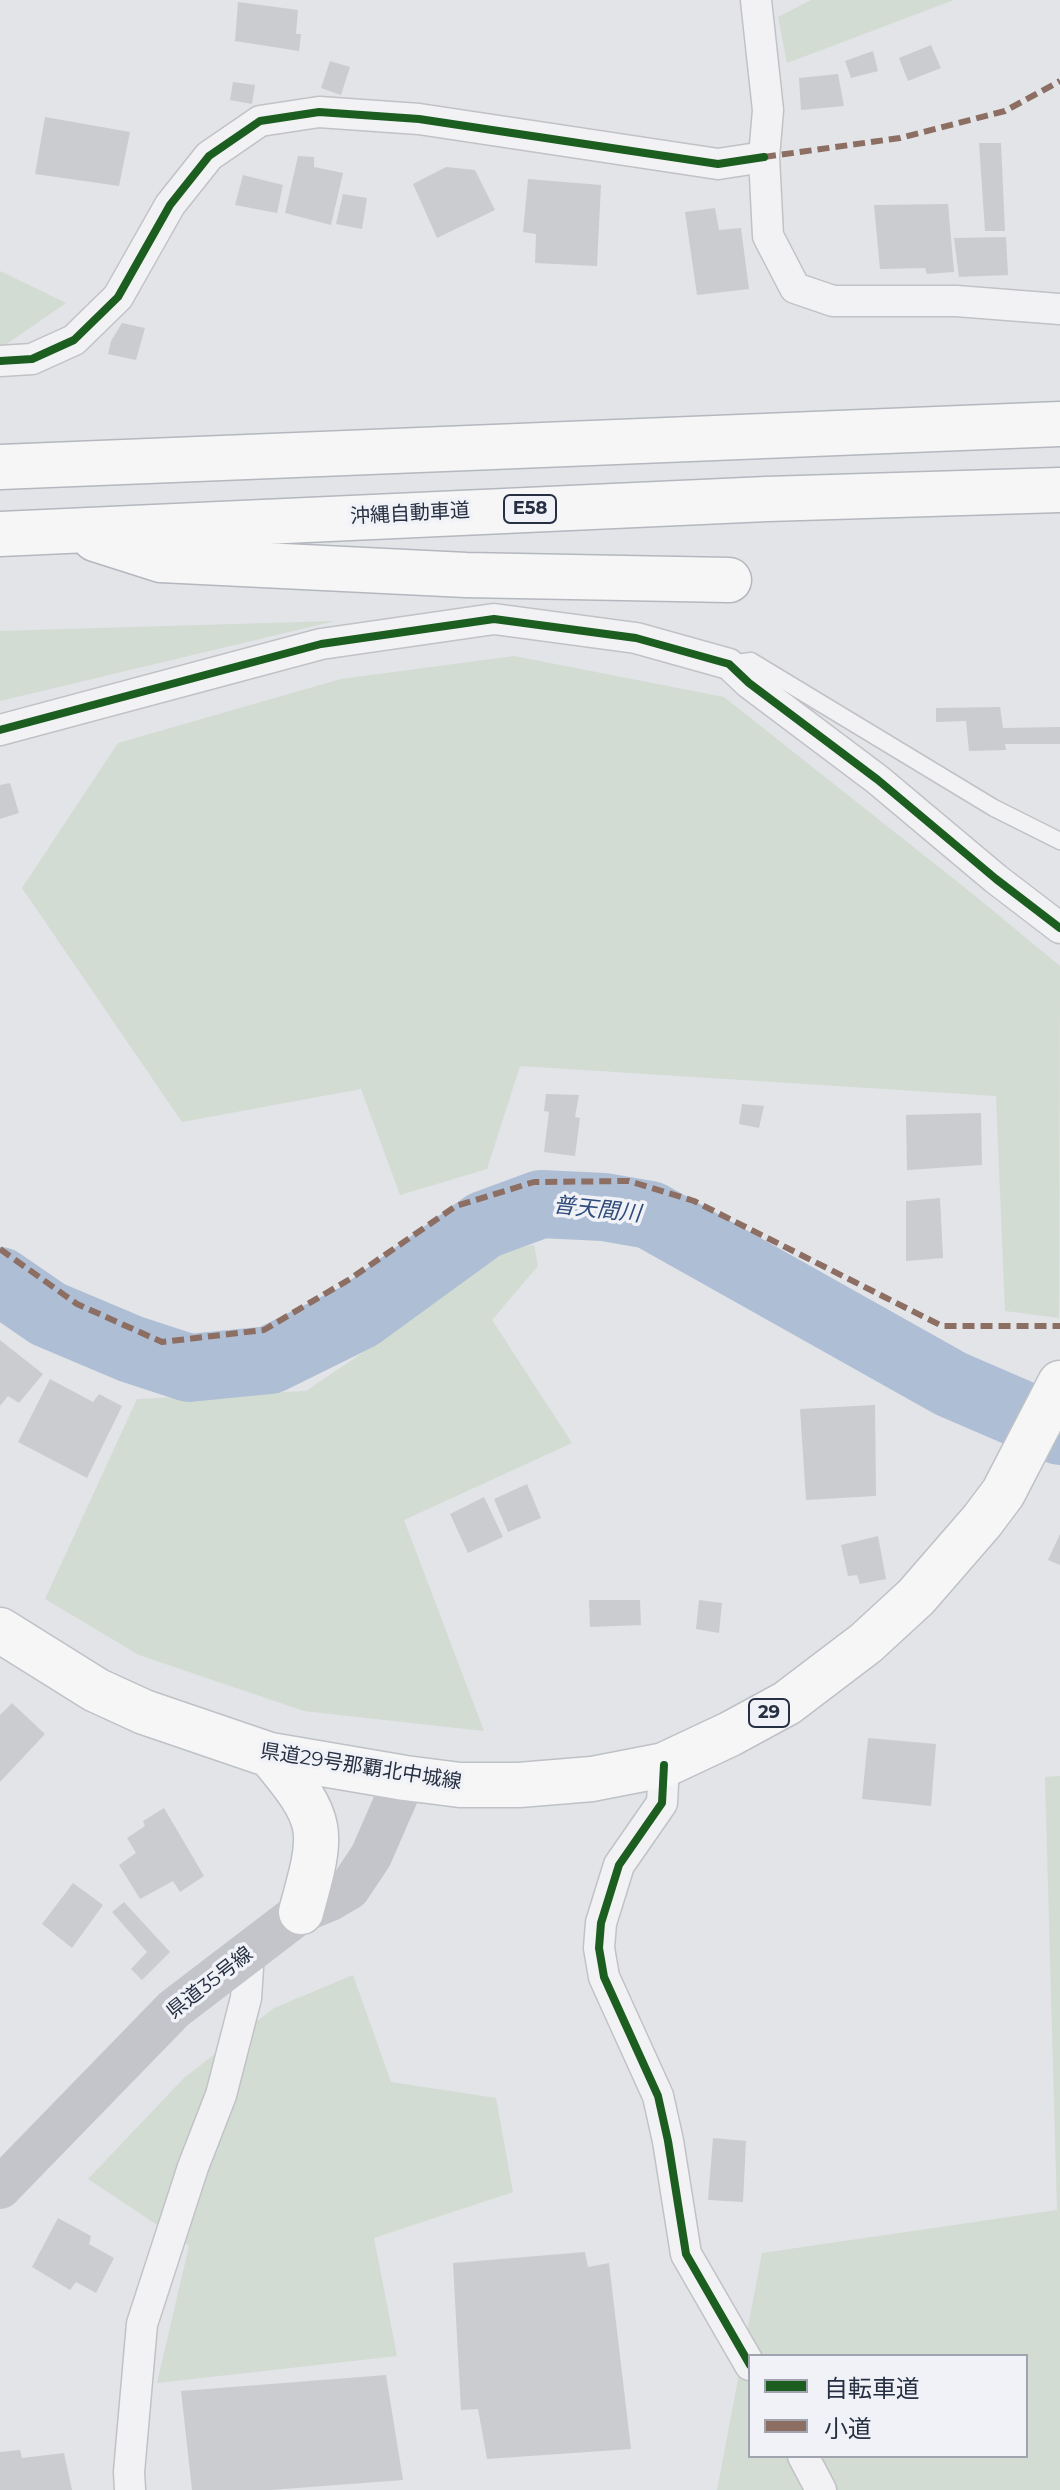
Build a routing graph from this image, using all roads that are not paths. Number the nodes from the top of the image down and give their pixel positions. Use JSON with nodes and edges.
{"nodes":[{"id":1,"x":756,"y":0,"type":"edge"},
{"id":2,"x":764,"y":157,"type":"junction"},
{"id":3,"x":1060,"y":309,"type":"edge"},
{"id":4,"x":0,"y":361,"type":"edge"},
{"id":5,"x":1060,"y":424,"type":"edge"},
{"id":6,"x":0,"y":467,"type":"edge"},
{"id":7,"x":1060,"y":490,"type":"edge"},
{"id":8,"x":68,"y":531,"type":"junction"},
{"id":9,"x":0,"y":534,"type":"edge"},
{"id":10,"x":729,"y":580,"type":"dead end"},
{"id":11,"x":729,"y":664,"type":"junction"},
{"id":12,"x":0,"y":730,"type":"edge"},
{"id":13,"x":1060,"y":841,"type":"edge"},
{"id":14,"x":1060,"y":928,"type":"edge"},
{"id":15,"x":1060,"y":1383,"type":"edge"},
{"id":16,"x":0,"y":1630,"type":"edge"},
{"id":17,"x":270,"y":1755,"type":"junction"},
{"id":18,"x":664,"y":1765,"type":"junction"},
{"id":19,"x":405,"y":1778,"type":"junction"},
{"id":20,"x":301,"y":1912,"type":"junction"},
{"id":21,"x":249,"y":1952,"type":"junction"},
{"id":22,"x":0,"y":2188,"type":"edge"},
{"id":23,"x":748,"y":2362,"type":"edge"},
{"id":24,"x":804,"y":2458,"type":"edge"},
{"id":25,"x":130,"y":2490,"type":"edge"},
{"id":26,"x":821,"y":2490,"type":"edge"}],
"edges":[{"from":1,"to":2,"type":"street"},
{"from":2,"to":3,"type":"street"},
{"from":2,"to":4,"type":"street"},
{"from":5,"to":6,"type":"main road"},
{"from":7,"to":8,"type":"main road","name":"沖縄自動車道","number":"E58"},
{"from":8,"to":9,"type":"main road","name":"沖縄自動車道","number":"E58"},
{"from":8,"to":10,"type":"main road"},
{"from":11,"to":12,"type":"street"},
{"from":11,"to":13,"type":"lane"},
{"from":11,"to":14,"type":"street"},
{"from":15,"to":18,"type":"main road","name":"県道29号那覇北中城線","number":"29"},
{"from":16,"to":17,"type":"main road","name":"県道29号那覇北中城線","number":"29"},
{"from":17,"to":19,"type":"main road","name":"県道29号那覇北中城線","number":"29"},
{"from":17,"to":20,"type":"main road"},
{"from":18,"to":19,"type":"main road","name":"県道29号那覇北中城線","number":"29"},
{"from":18,"to":23,"type":"street"},
{"from":19,"to":20,"type":"main road","name":"県道35号線"},
{"from":20,"to":21,"type":"main road","name":"県道35号線"},
{"from":21,"to":22,"type":"main road","name":"県道35号線"},
{"from":21,"to":25,"type":"street"},
{"from":24,"to":26,"type":"street"}]}
